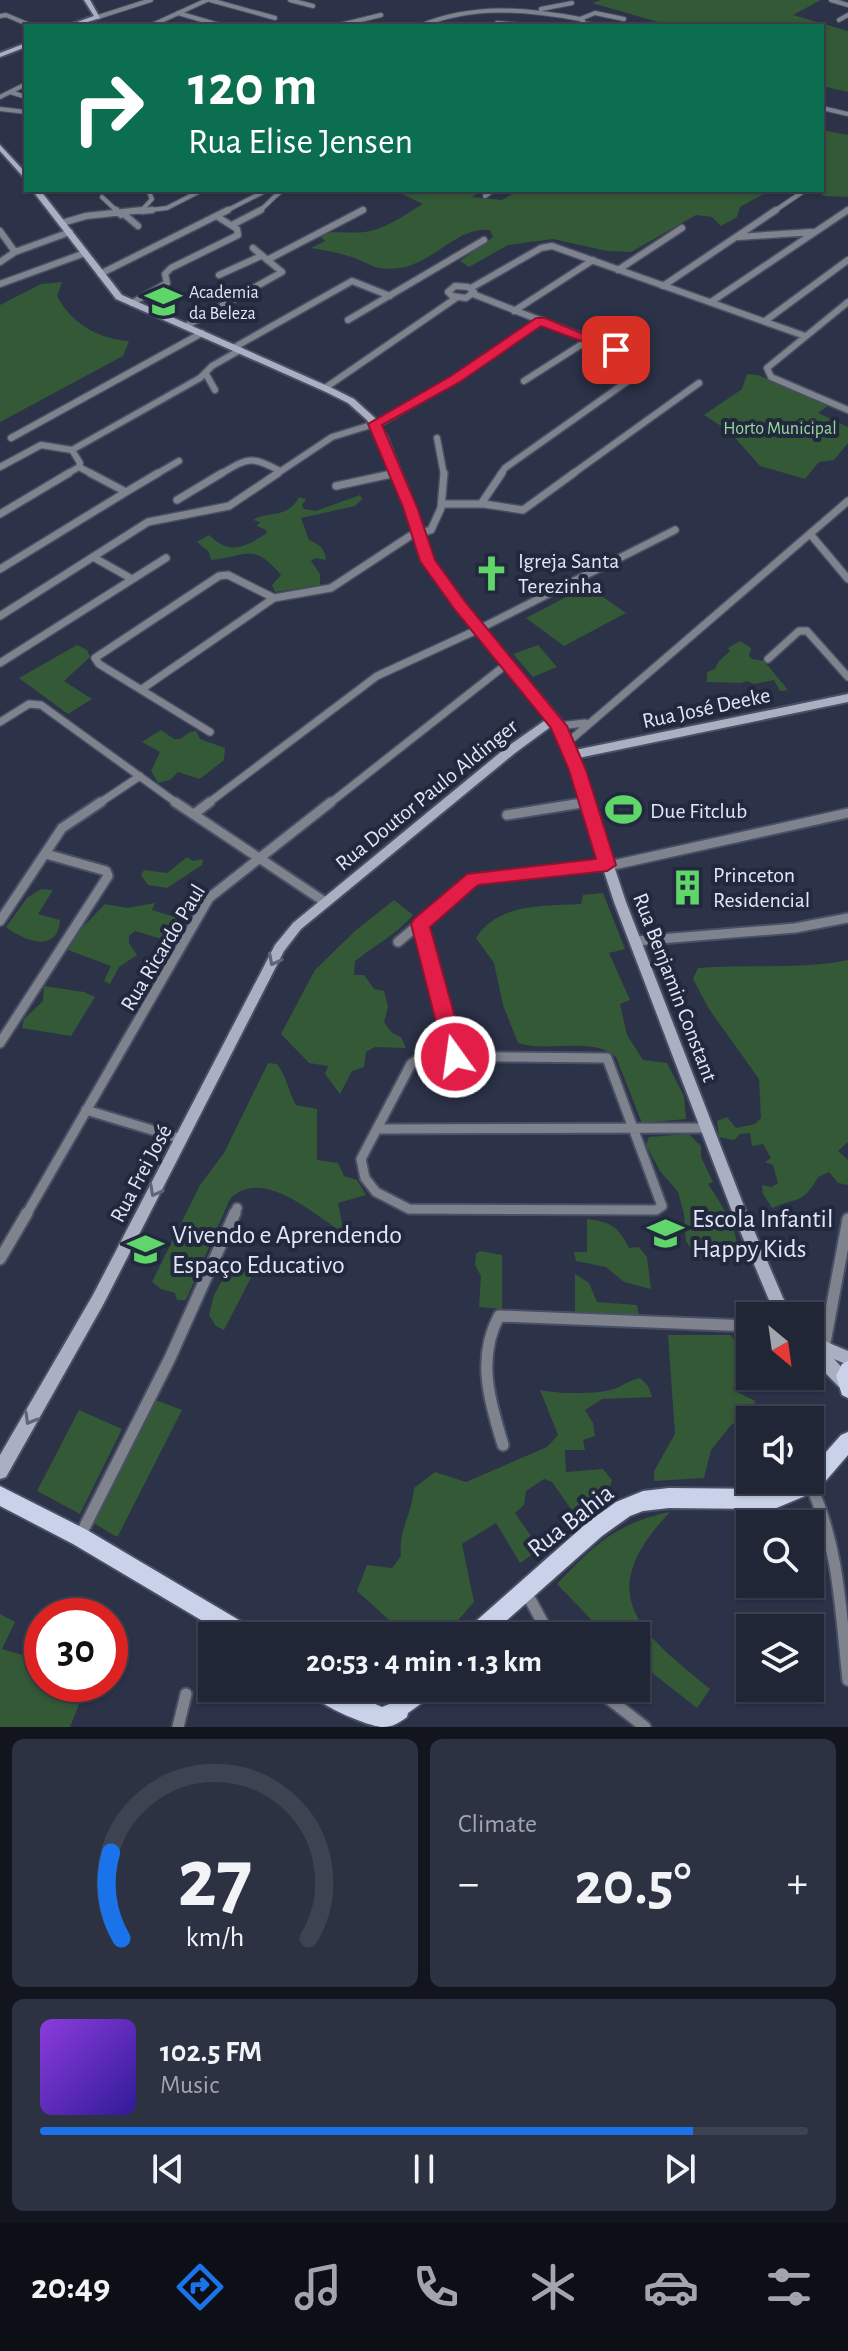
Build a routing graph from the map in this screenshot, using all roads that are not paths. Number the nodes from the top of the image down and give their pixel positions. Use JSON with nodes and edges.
{"nodes":[{"id":1,"x":87,"y":0,"type":"edge"},
{"id":2,"x":151,"y":0,"type":"edge"},
{"id":3,"x":208,"y":0,"type":"edge"},
{"id":4,"x":290,"y":0,"type":"edge"},
{"id":5,"x":831,"y":0,"type":"edge"},
{"id":6,"x":572,"y":3,"type":"dead end"},
{"id":7,"x":848,"y":5,"type":"edge"},
{"id":8,"x":313,"y":6,"type":"dead end"},
{"id":9,"x":536,"y":11,"type":"junction"},
{"id":10,"x":178,"y":13,"type":"junction"},
{"id":11,"x":451,"y":14,"type":"junction"},
{"id":12,"x":381,"y":15,"type":"dead end"},
{"id":13,"x":848,"y":15,"type":"edge"},
{"id":14,"x":0,"y":16,"type":"edge"},
{"id":15,"x":98,"y":17,"type":"junction"},
{"id":16,"x":275,"y":18,"type":"dead end"},
{"id":17,"x":624,"y":19,"type":"dead end"},
{"id":18,"x":839,"y":20,"type":"dead end"},
{"id":19,"x":497,"y":23,"type":"dead end"},
{"id":20,"x":581,"y":23,"type":"edge"},
{"id":21,"x":27,"y":24,"type":"edge"},
{"id":22,"x":75,"y":24,"type":"edge"},
{"id":23,"x":154,"y":24,"type":"edge"},
{"id":24,"x":216,"y":24,"type":"edge"},
{"id":25,"x":344,"y":24,"type":"edge"},
{"id":26,"x":425,"y":24,"type":"edge"},
{"id":27,"x":444,"y":24,"type":"edge"},
{"id":28,"x":509,"y":24,"type":"edge"},
{"id":29,"x":24,"y":46,"type":"edge"},
{"id":30,"x":0,"y":55,"type":"edge"},
{"id":31,"x":24,"y":85,"type":"edge"},
{"id":32,"x":10,"y":92,"type":"junction"},
{"id":33,"x":24,"y":96,"type":"edge"},
{"id":34,"x":0,"y":97,"type":"edge"},
{"id":35,"x":824,"y":108,"type":"edge"},
{"id":36,"x":0,"y":109,"type":"edge"},
{"id":37,"x":24,"y":112,"type":"edge"},
{"id":38,"x":848,"y":114,"type":"edge"},
{"id":39,"x":0,"y":147,"type":"edge"},
{"id":40,"x":24,"y":176,"type":"edge"},
{"id":41,"x":38,"y":192,"type":"edge"},
{"id":42,"x":149,"y":192,"type":"edge"},
{"id":43,"x":198,"y":192,"type":"edge"},
{"id":44,"x":263,"y":192,"type":"edge"},
{"id":45,"x":280,"y":192,"type":"edge"},
{"id":46,"x":491,"y":192,"type":"edge"},
{"id":47,"x":803,"y":192,"type":"edge"},
{"id":48,"x":485,"y":196,"type":"dead end"},
{"id":49,"x":102,"y":197,"type":"dead end"},
{"id":50,"x":363,"y":210,"type":"dead end"},
{"id":51,"x":848,"y":210,"type":"edge"},
{"id":52,"x":141,"y":211,"type":"junction"},
{"id":53,"x":123,"y":215,"type":"junction"},
{"id":54,"x":218,"y":217,"type":"junction"},
{"id":55,"x":62,"y":223,"type":"junction"},
{"id":56,"x":232,"y":225,"type":"junction"},
{"id":57,"x":138,"y":226,"type":"dead end"},
{"id":58,"x":682,"y":228,"type":"dead end"},
{"id":59,"x":0,"y":231,"type":"edge"},
{"id":60,"x":70,"y":232,"type":"junction"},
{"id":61,"x":813,"y":232,"type":"junction"},
{"id":62,"x":737,"y":237,"type":"junction"},
{"id":63,"x":484,"y":240,"type":"dead end"},
{"id":64,"x":253,"y":248,"type":"dead end"},
{"id":65,"x":0,"y":251,"type":"edge"},
{"id":66,"x":85,"y":253,"type":"junction"},
{"id":67,"x":13,"y":254,"type":"junction"},
{"id":68,"x":264,"y":258,"type":"junction"},
{"id":69,"x":593,"y":260,"type":"junction"},
{"id":70,"x":848,"y":260,"type":"edge"},
{"id":71,"x":0,"y":262,"type":"edge"},
{"id":72,"x":618,"y":270,"type":"junction"},
{"id":73,"x":100,"y":274,"type":"junction"},
{"id":74,"x":219,"y":275,"type":"dead end"},
{"id":75,"x":333,"y":278,"type":"dead end"},
{"id":76,"x":346,"y":283,"type":"junction"},
{"id":77,"x":0,"y":284,"type":"edge"},
{"id":78,"x":441,"y":284,"type":"dead end"},
{"id":79,"x":663,"y":286,"type":"junction"},
{"id":80,"x":451,"y":288,"type":"junction"},
{"id":81,"x":472,"y":291,"type":"junction"},
{"id":82,"x":390,"y":296,"type":"junction"},
{"id":83,"x":456,"y":298,"type":"junction"},
{"id":84,"x":711,"y":302,"type":"junction"},
{"id":85,"x":848,"y":302,"type":"edge"},
{"id":86,"x":132,"y":303,"type":"junction"},
{"id":87,"x":514,"y":311,"type":"junction"},
{"id":88,"x":348,"y":320,"type":"dead end"},
{"id":89,"x":540,"y":321,"type":"junction"},
{"id":90,"x":765,"y":321,"type":"junction"},
{"id":91,"x":186,"y":326,"type":"junction"},
{"id":92,"x":202,"y":333,"type":"junction"},
{"id":93,"x":805,"y":336,"type":"junction"},
{"id":94,"x":590,"y":339,"type":"junction"},
{"id":95,"x":238,"y":348,"type":"junction"},
{"id":96,"x":616,"y":350,"type":"dead end"},
{"id":97,"x":642,"y":371,"type":"dead end"},
{"id":98,"x":206,"y":374,"type":"junction"},
{"id":99,"x":524,"y":381,"type":"dead end"},
{"id":100,"x":699,"y":383,"type":"dead end"},
{"id":101,"x":325,"y":388,"type":"junction"},
{"id":102,"x":215,"y":390,"type":"dead end"},
{"id":103,"x":848,"y":410,"type":"edge"},
{"id":104,"x":374,"y":424,"type":"junction"},
{"id":105,"x":11,"y":438,"type":"dead end"},
{"id":106,"x":437,"y":438,"type":"dead end"},
{"id":107,"x":72,"y":450,"type":"junction"},
{"id":108,"x":179,"y":461,"type":"dead end"},
{"id":109,"x":0,"y":467,"type":"edge"},
{"id":110,"x":79,"y":467,"type":"junction"},
{"id":111,"x":280,"y":471,"type":"junction"},
{"id":112,"x":396,"y":473,"type":"junction"},
{"id":113,"x":336,"y":486,"type":"dead end"},
{"id":114,"x":126,"y":492,"type":"junction"},
{"id":115,"x":177,"y":500,"type":"dead end"},
{"id":116,"x":848,"y":501,"type":"edge"},
{"id":117,"x":443,"y":504,"type":"junction"},
{"id":118,"x":481,"y":504,"type":"junction"},
{"id":119,"x":0,"y":514,"type":"edge"},
{"id":120,"x":675,"y":530,"type":"dead end"},
{"id":121,"x":417,"y":534,"type":"junction"},
{"id":122,"x":811,"y":535,"type":"junction"},
{"id":123,"x":93,"y":557,"type":"junction"},
{"id":124,"x":166,"y":558,"type":"dead end"},
{"id":125,"x":0,"y":569,"type":"edge"},
{"id":126,"x":132,"y":579,"type":"junction"},
{"id":127,"x":848,"y":579,"type":"edge"},
{"id":128,"x":274,"y":598,"type":"junction"},
{"id":129,"x":0,"y":616,"type":"edge"},
{"id":130,"x":479,"y":629,"type":"junction"},
{"id":131,"x":768,"y":659,"type":"dead end"},
{"id":132,"x":0,"y":663,"type":"edge"},
{"id":133,"x":508,"y":663,"type":"junction"},
{"id":134,"x":848,"y":677,"type":"edge"},
{"id":135,"x":142,"y":689,"type":"junction"},
{"id":136,"x":848,"y":698,"type":"edge"},
{"id":137,"x":593,"y":719,"type":"junction"},
{"id":138,"x":0,"y":722,"type":"edge"},
{"id":139,"x":557,"y":722,"type":"junction"},
{"id":140,"x":210,"y":732,"type":"dead end"},
{"id":141,"x":569,"y":749,"type":"junction"},
{"id":142,"x":140,"y":776,"type":"junction"},
{"id":143,"x":588,"y":802,"type":"junction"},
{"id":144,"x":848,"y":813,"type":"edge"},
{"id":145,"x":194,"y":814,"type":"junction"},
{"id":146,"x":507,"y":815,"type":"dead end"},
{"id":147,"x":46,"y":854,"type":"junction"},
{"id":148,"x":258,"y":857,"type":"junction"},
{"id":149,"x":607,"y":865,"type":"junction"},
{"id":150,"x":325,"y":902,"type":"junction"},
{"id":151,"x":848,"y":918,"type":"edge"},
{"id":152,"x":0,"y":921,"type":"edge"},
{"id":153,"x":420,"y":924,"type":"junction"},
{"id":154,"x":636,"y":941,"type":"junction"},
{"id":155,"x":398,"y":942,"type":"dead end"},
{"id":156,"x":0,"y":1043,"type":"edge"},
{"id":157,"x":455,"y":1057,"type":"junction"},
{"id":158,"x":86,"y":1110,"type":"junction"},
{"id":159,"x":706,"y":1128,"type":"junction"},
{"id":160,"x":377,"y":1129,"type":"junction"},
{"id":161,"x":634,"y":1129,"type":"junction"},
{"id":162,"x":182,"y":1139,"type":"junction"},
{"id":163,"x":237,"y":1208,"type":"dead end"},
{"id":164,"x":848,"y":1219,"type":"edge"},
{"id":165,"x":0,"y":1259,"type":"edge"},
{"id":166,"x":779,"y":1302,"type":"edge"},
{"id":167,"x":824,"y":1318,"type":"edge"},
{"id":168,"x":736,"y":1325,"type":"edge"},
{"id":169,"x":824,"y":1349,"type":"edge"},
{"id":170,"x":824,"y":1355,"type":"edge"},
{"id":171,"x":848,"y":1358,"type":"edge"},
{"id":172,"x":847,"y":1380,"type":"edge"},
{"id":173,"x":847,"y":1442,"type":"edge"},
{"id":174,"x":503,"y":1445,"type":"dead end"},
{"id":175,"x":824,"y":1468,"type":"edge"},
{"id":176,"x":0,"y":1471,"type":"edge"},
{"id":177,"x":790,"y":1494,"type":"edge"},
{"id":178,"x":814,"y":1494,"type":"edge"},
{"id":179,"x":0,"y":1496,"type":"edge"},
{"id":180,"x":80,"y":1537,"type":"junction"},
{"id":181,"x":525,"y":1592,"type":"junction"},
{"id":182,"x":223,"y":1622,"type":"edge"},
{"id":183,"x":490,"y":1622,"type":"edge"},
{"id":184,"x":542,"y":1622,"type":"edge"},
{"id":185,"x":848,"y":1680,"type":"edge"},
{"id":186,"x":186,"y":1694,"type":"dead end"},
{"id":187,"x":339,"y":1702,"type":"edge"},
{"id":188,"x":613,"y":1702,"type":"edge"},
{"id":189,"x":403,"y":1706,"type":"edge"},
{"id":190,"x":371,"y":1719,"type":"edge"},
{"id":191,"x":178,"y":1727,"type":"edge"},
{"id":192,"x":645,"y":1727,"type":"edge"}],
"edges":[{"from":1,"to":15,"type":"main road"},
{"from":2,"to":15,"type":"street"},
{"from":3,"to":10,"type":"street"},
{"from":3,"to":16,"type":"street"},
{"from":4,"to":8,"type":"street"},
{"from":5,"to":7,"type":"street"},
{"from":6,"to":9,"type":"street"},
{"from":9,"to":11,"type":"street"},
{"from":9,"to":20,"type":"street"},
{"from":10,"to":23,"type":"street"},
{"from":10,"to":24,"type":"street"},
{"from":11,"to":26,"type":"street"},
{"from":11,"to":27,"type":"street"},
{"from":12,"to":25,"type":"street"},
{"from":13,"to":18,"type":"street"},
{"from":14,"to":21,"type":"street"},
{"from":15,"to":22,"type":"main road"},
{"from":17,"to":20,"type":"street"},
{"from":19,"to":28,"type":"street"},
{"from":29,"to":30,"type":"main road"},
{"from":31,"to":32,"type":"street"},
{"from":32,"to":33,"type":"street"},
{"from":32,"to":34,"type":"street"},
{"from":35,"to":38,"type":"street"},
{"from":36,"to":37,"type":"street"},
{"from":39,"to":40,"type":"main road"},
{"from":41,"to":55,"type":"main road","name":"Rua Benjamin Constant"},
{"from":42,"to":52,"type":"street"},
{"from":43,"to":52,"type":"street"},
{"from":44,"to":54,"type":"street"},
{"from":45,"to":56,"type":"street"},
{"from":46,"to":48,"type":"street"},
{"from":47,"to":62,"type":"street"},
{"from":49,"to":53,"type":"street"},
{"from":50,"to":68,"type":"street"},
{"from":51,"to":61,"type":"street"},
{"from":52,"to":53,"type":"street"},
{"from":53,"to":55,"type":"street"},
{"from":53,"to":57,"type":"street"},
{"from":54,"to":56,"type":"street"},
{"from":54,"to":73,"type":"street"},
{"from":55,"to":60,"type":"main road","name":"Rua Benjamin Constant"},
{"from":56,"to":86,"type":"street"},
{"from":58,"to":72,"type":"street"},
{"from":59,"to":67,"type":"street"},
{"from":60,"to":66,"type":"main road","name":"Rua Benjamin Constant"},
{"from":60,"to":67,"type":"street"},
{"from":61,"to":62,"type":"street"},
{"from":61,"to":84,"type":"street"},
{"from":62,"to":79,"type":"street"},
{"from":63,"to":82,"type":"street"},
{"from":64,"to":68,"type":"street"},
{"from":65,"to":67,"type":"street"},
{"from":66,"to":73,"type":"main road","name":"Rua Benjamin Constant"},
{"from":66,"to":77,"type":"street"},
{"from":67,"to":71,"type":"street"},
{"from":68,"to":74,"type":"street"},
{"from":68,"to":91,"type":"street"},
{"from":69,"to":72,"type":"street"},
{"from":69,"to":81,"type":"street"},
{"from":69,"to":87,"type":"street"},
{"from":70,"to":90,"type":"street"},
{"from":72,"to":79,"type":"street"},
{"from":73,"to":86,"type":"main road","name":"Rua Benjamin Constant"},
{"from":75,"to":76,"type":"street"},
{"from":76,"to":82,"type":"street"},
{"from":76,"to":95,"type":"street"},
{"from":78,"to":80,"type":"street"},
{"from":79,"to":84,"type":"street"},
{"from":80,"to":81,"type":"street"},
{"from":80,"to":83,"type":"street"},
{"from":81,"to":83,"type":"street"},
{"from":81,"to":87,"type":"street"},
{"from":82,"to":88,"type":"street"},
{"from":83,"to":101,"type":"street"},
{"from":84,"to":90,"type":"street"},
{"from":85,"to":93,"type":"street"},
{"from":86,"to":91,"type":"main road","name":"Rua Benjamin Constant"},
{"from":87,"to":89,"type":"street"},
{"from":89,"to":94,"type":"street"},
{"from":89,"to":104,"type":"street"},
{"from":90,"to":93,"type":"street"},
{"from":91,"to":92,"type":"main road","name":"Rua Benjamin Constant"},
{"from":92,"to":95,"type":"main road","name":"Rua Benjamin Constant"},
{"from":92,"to":105,"type":"street"},
{"from":93,"to":103,"type":"street"},
{"from":94,"to":96,"type":"street"},
{"from":94,"to":99,"type":"street"},
{"from":95,"to":98,"type":"street"},
{"from":95,"to":101,"type":"main road","name":"Rua Benjamin Constant"},
{"from":97,"to":118,"type":"street"},
{"from":98,"to":102,"type":"street"},
{"from":98,"to":107,"type":"street"},
{"from":100,"to":118,"type":"street"},
{"from":101,"to":104,"type":"main road","name":"Rua Benjamin Constant"},
{"from":104,"to":111,"type":"street"},
{"from":104,"to":112,"type":"main road","name":"Rua Benjamin Constant"},
{"from":106,"to":117,"type":"street"},
{"from":107,"to":109,"type":"street"},
{"from":107,"to":110,"type":"street"},
{"from":108,"to":114,"type":"street"},
{"from":110,"to":114,"type":"street"},
{"from":110,"to":119,"type":"street"},
{"from":111,"to":115,"type":"street"},
{"from":111,"to":123,"type":"street"},
{"from":112,"to":113,"type":"street"},
{"from":112,"to":121,"type":"main road","name":"Rua Benjamin Constant"},
{"from":114,"to":125,"type":"street"},
{"from":116,"to":122,"type":"street"},
{"from":117,"to":118,"type":"street"},
{"from":117,"to":121,"type":"street"},
{"from":120,"to":130,"type":"street"},
{"from":121,"to":128,"type":"street"},
{"from":121,"to":130,"type":"main road","name":"Rua Benjamin Constant"},
{"from":122,"to":127,"type":"street"},
{"from":122,"to":137,"type":"street"},
{"from":123,"to":126,"type":"street"},
{"from":123,"to":129,"type":"street"},
{"from":124,"to":126,"type":"street"},
{"from":126,"to":132,"type":"street"},
{"from":128,"to":135,"type":"street"},
{"from":128,"to":135,"type":"street"},
{"from":130,"to":133,"type":"main road","name":"Rua Benjamin Constant"},
{"from":130,"to":145,"type":"street"},
{"from":131,"to":134,"type":"street"},
{"from":133,"to":139,"type":"main road","name":"Rua Benjamin Constant"},
{"from":133,"to":148,"type":"street","name":"Rua Ricardo Paul"},
{"from":135,"to":140,"type":"street"},
{"from":136,"to":141,"type":"main road","name":"Rua José Deeke"},
{"from":137,"to":139,"type":"street"},
{"from":137,"to":141,"type":"street"},
{"from":138,"to":142,"type":"street"},
{"from":139,"to":141,"type":"main road","name":"Rua Benjamin Constant"},
{"from":139,"to":150,"type":"main road","name":"Rua Doutor Paulo Aldinger"},
{"from":141,"to":143,"type":"main road","name":"Rua Benjamin Constant"},
{"from":142,"to":145,"type":"street"},
{"from":142,"to":147,"type":"street"},
{"from":143,"to":146,"type":"street"},
{"from":143,"to":149,"type":"main road","name":"Rua Benjamin Constant"},
{"from":144,"to":149,"type":"street"},
{"from":145,"to":148,"type":"street"},
{"from":147,"to":152,"type":"street"},
{"from":147,"to":156,"type":"street"},
{"from":148,"to":150,"type":"street"},
{"from":148,"to":158,"type":"street","name":"Rua Ricardo Paul"},
{"from":149,"to":153,"type":"street"},
{"from":149,"to":154,"type":"main road","name":"Rua Benjamin Constant"},
{"from":150,"to":162,"type":"main road","name":"Rua Frei José","one_way":true},
{"from":151,"to":154,"type":"street"},
{"from":153,"to":155,"type":"street"},
{"from":153,"to":157,"type":"street"},
{"from":154,"to":159,"type":"main road","name":"Rua Benjamin Constant"},
{"from":157,"to":160,"type":"street"},
{"from":157,"to":161,"type":"street"},
{"from":158,"to":162,"type":"street"},
{"from":158,"to":165,"type":"street","name":"Rua Ricardo Paul"},
{"from":159,"to":161,"type":"street"},
{"from":159,"to":166,"type":"main road","name":"Rua Benjamin Constant"},
{"from":160,"to":161,"type":"street"},
{"from":160,"to":161,"type":"street"},
{"from":162,"to":176,"type":"main road","name":"Rua Frei José","one_way":true},
{"from":163,"to":180,"type":"street"},
{"from":164,"to":167,"type":"street"},
{"from":168,"to":174,"type":"street"},
{"from":169,"to":171,"type":"main road"},
{"from":170,"to":172,"type":"main road"},
{"from":173,"to":175,"type":"main road","name":"Rua Bahia"},
{"from":177,"to":181,"type":"main road","name":"Rua Bahia"},
{"from":178,"to":185,"type":"street"},
{"from":179,"to":180,"type":"main road"},
{"from":180,"to":182,"type":"main road"},
{"from":181,"to":183,"type":"main road","name":"Rua Bahia"},
{"from":181,"to":184,"type":"street"},
{"from":186,"to":191,"type":"street"},
{"from":187,"to":190,"type":"main road"},
{"from":188,"to":192,"type":"street"},
{"from":189,"to":190,"type":"main road"}]}
